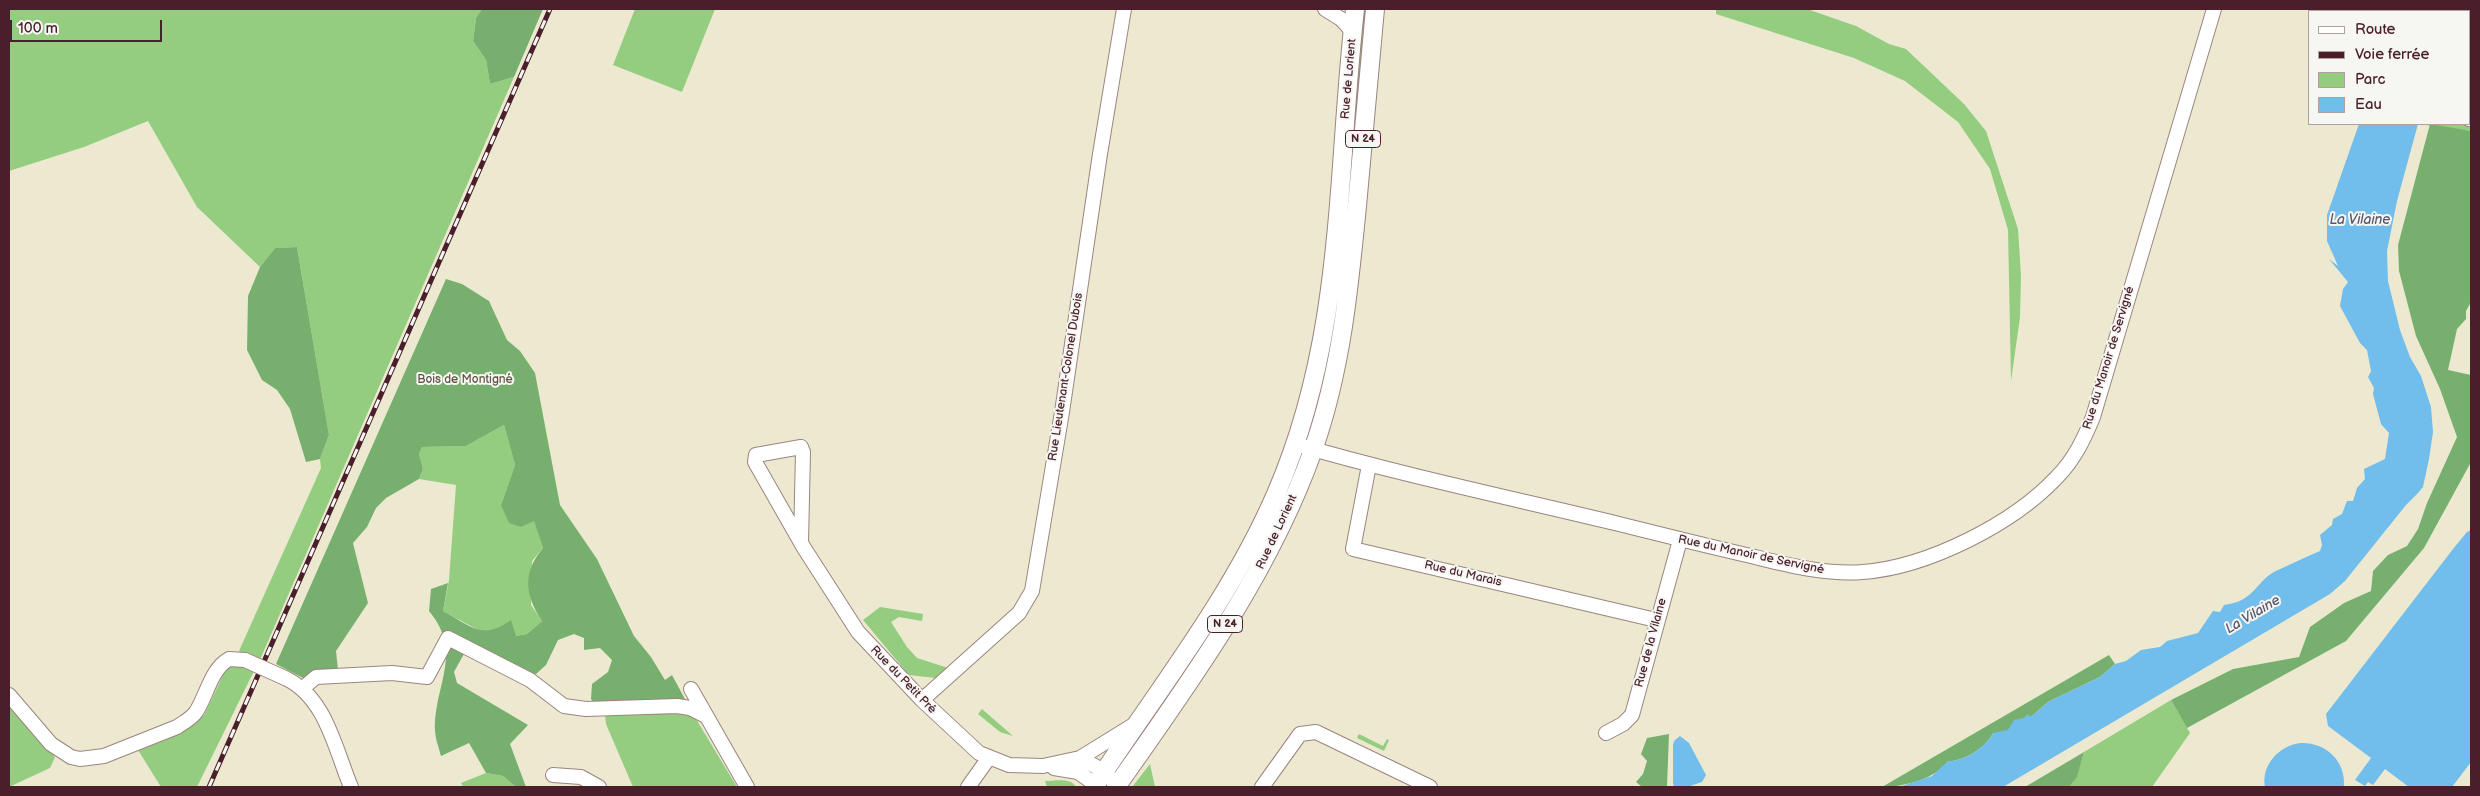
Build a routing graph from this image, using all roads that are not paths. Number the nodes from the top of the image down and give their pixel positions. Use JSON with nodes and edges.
{"nodes":[{"id":1,"x":1124,"y":9,"type":"edge"},
{"id":2,"x":1325,"y":9,"type":"edge"},
{"id":3,"x":2214,"y":9,"type":"edge"},
{"id":4,"x":1355,"y":10,"type":"edge"},
{"id":5,"x":1375,"y":17,"type":"edge"},
{"id":6,"x":1353,"y":32,"type":"junction"},
{"id":7,"x":1346,"y":239,"type":"junction"},
{"id":8,"x":1295,"y":444,"type":"junction"},
{"id":9,"x":1313,"y":450,"type":"junction"},
{"id":10,"x":1369,"y":465,"type":"junction"},
{"id":11,"x":1680,"y":540,"type":"junction"},
{"id":12,"x":801,"y":542,"type":"junction"},
{"id":13,"x":1225,"y":610,"type":"junction"},
{"id":14,"x":1656,"y":620,"type":"junction"},
{"id":15,"x":303,"y":688,"type":"junction"},
{"id":16,"x":691,"y":689,"type":"dead end"},
{"id":17,"x":9,"y":695,"type":"edge"},
{"id":18,"x":922,"y":700,"type":"junction"},
{"id":19,"x":704,"y":715,"type":"junction"},
{"id":20,"x":1140,"y":721,"type":"junction"},
{"id":21,"x":1606,"y":733,"type":"dead end"},
{"id":22,"x":988,"y":758,"type":"junction"},
{"id":23,"x":1080,"y":758,"type":"junction"},
{"id":24,"x":1043,"y":766,"type":"junction"},
{"id":25,"x":553,"y":775,"type":"dead end"},
{"id":26,"x":1098,"y":782,"type":"edge"},
{"id":27,"x":351,"y":787,"type":"edge"},
{"id":28,"x":599,"y":787,"type":"edge"},
{"id":29,"x":747,"y":787,"type":"edge"},
{"id":30,"x":968,"y":787,"type":"edge"},
{"id":31,"x":1117,"y":787,"type":"edge"},
{"id":32,"x":1262,"y":787,"type":"edge"},
{"id":33,"x":1430,"y":787,"type":"edge"}],
"edges":[{"from":1,"to":18,"type":"street","name":"Rue Lieutenant-Colonel Dubois"},
{"from":2,"to":6,"type":"street"},
{"from":3,"to":11,"type":"street","name":"Rue du Manoir de Servigné"},
{"from":4,"to":5,"type":"street","name":"Rue de Lorient"},
{"from":4,"to":6,"type":"main road","name":"Rue de Lorient","number":"N 24"},
{"from":5,"to":7,"type":"main road","name":"Rue de Lorient","number":"N 24"},
{"from":6,"to":7,"type":"main road","name":"Rue de Lorient","number":"N 24"},
{"from":7,"to":8,"type":"main road","name":"Rue de Lorient","number":"N 24"},
{"from":7,"to":9,"type":"main road","name":"Rue de Lorient","number":"N 24"},
{"from":8,"to":9,"type":"street","name":"Rue du Manoir de Servigné"},
{"from":8,"to":13,"type":"main road","name":"Rue de Lorient","number":"N 24"},
{"from":9,"to":10,"type":"street","name":"Rue du Manoir de Servigné"},
{"from":9,"to":13,"type":"main road","name":"Rue de Lorient","number":"N 24"},
{"from":10,"to":11,"type":"street","name":"Rue du Manoir de Servigné"},
{"from":10,"to":14,"type":"street","name":"Rue du Marais"},
{"from":11,"to":14,"type":"street","name":"Rue de la Vilaine"},
{"from":12,"to":12,"type":"street","name":"Rue du Petit Pré"},
{"from":12,"to":18,"type":"street","name":"Rue du Petit Pré"},
{"from":13,"to":20,"type":"main road","name":"Rue de Lorient","number":"N 24"},
{"from":13,"to":31,"type":"main road","name":"Rue de Lorient","number":"N 24"},
{"from":14,"to":21,"type":"street","name":"Rue de la Vilaine"},
{"from":15,"to":17,"type":"street","bridge":true},
{"from":15,"to":19,"type":"street"},
{"from":15,"to":27,"type":"street"},
{"from":16,"to":19,"type":"street"},
{"from":18,"to":22,"type":"street","name":"Rue du Petit Pré"},
{"from":19,"to":29,"type":"street"},
{"from":20,"to":23,"type":"street","name":"Rue du Petit Pré"},
{"from":20,"to":26,"type":"main road","name":"Rue de Lorient","number":"N 24"},
{"from":22,"to":24,"type":"street","name":"Rue du Petit Pré"},
{"from":22,"to":30,"type":"street"},
{"from":23,"to":24,"type":"street","name":"Rue du Petit Pré"},
{"from":23,"to":26,"type":"street"},
{"from":24,"to":26,"type":"street","name":"Rue du Petit Pré"},
{"from":25,"to":28,"type":"street"},
{"from":26,"to":31,"type":"street","name":"Rue de Lorient"},
{"from":32,"to":33,"type":"street"}]}
